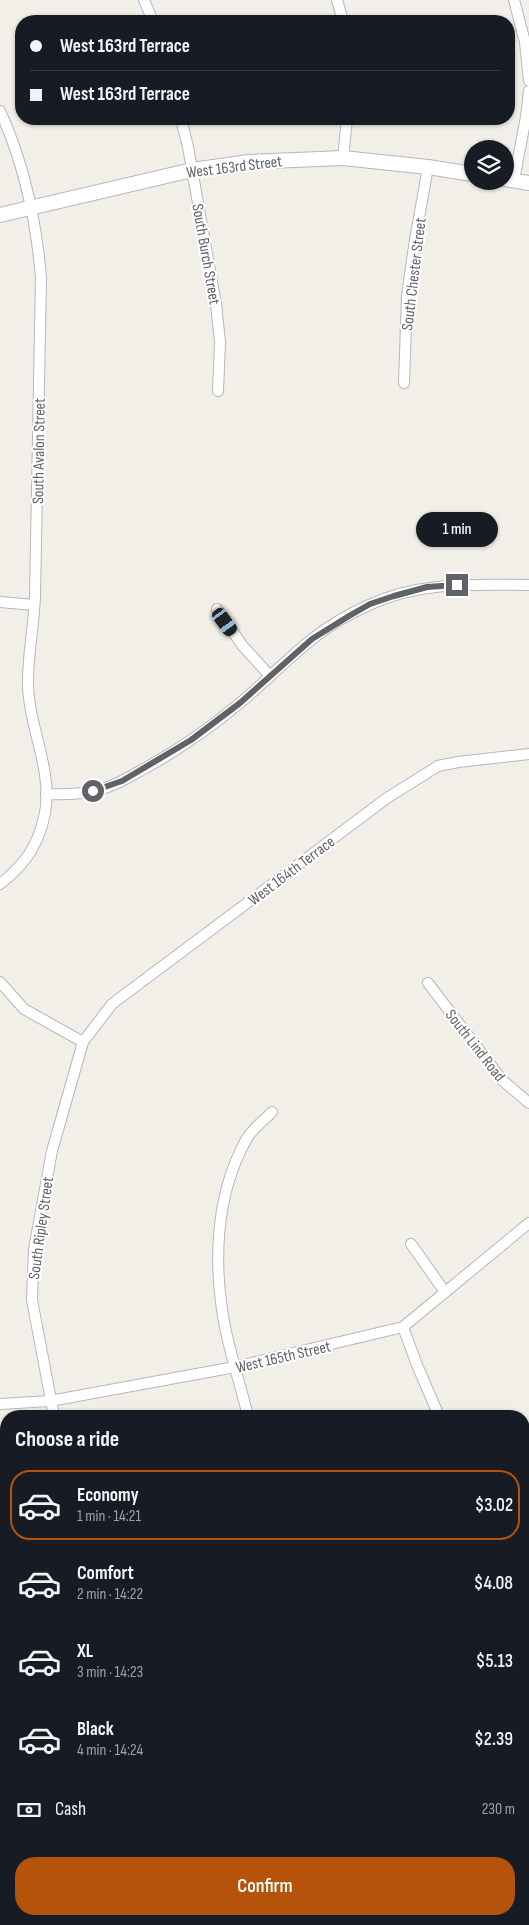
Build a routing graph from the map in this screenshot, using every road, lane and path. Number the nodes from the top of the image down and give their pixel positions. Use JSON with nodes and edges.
{"nodes":[{"id":1,"x":144,"y":0,"type":"edge"},
{"id":2,"x":337,"y":0,"type":"edge"},
{"id":3,"x":514,"y":0,"type":"edge"},
{"id":4,"x":150,"y":15,"type":"edge"},
{"id":5,"x":341,"y":15,"type":"edge"},
{"id":6,"x":529,"y":81,"type":"edge"},
{"id":7,"x":529,"y":91,"type":"edge"},
{"id":8,"x":0,"y":111,"type":"edge"},
{"id":9,"x":182,"y":125,"type":"edge"},
{"id":10,"x":346,"y":125,"type":"edge"},
{"id":11,"x":343,"y":158,"type":"junction"},
{"id":12,"x":514,"y":164,"type":"edge"},
{"id":13,"x":428,"y":167,"type":"junction"},
{"id":14,"x":192,"y":170,"type":"junction"},
{"id":15,"x":464,"y":173,"type":"edge"},
{"id":16,"x":514,"y":181,"type":"edge"},
{"id":17,"x":529,"y":183,"type":"edge"},
{"id":18,"x":31,"y":207,"type":"junction"},
{"id":19,"x":0,"y":215,"type":"edge"},
{"id":20,"x":404,"y":383,"type":"dead end"},
{"id":21,"x":218,"y":391,"type":"dead end"},
{"id":22,"x":529,"y":584,"type":"edge"},
{"id":23,"x":0,"y":602,"type":"edge"},
{"id":24,"x":34,"y":605,"type":"junction"},
{"id":25,"x":217,"y":609,"type":"dead end"},
{"id":26,"x":270,"y":676,"type":"junction"},
{"id":27,"x":529,"y":754,"type":"edge"},
{"id":28,"x":46,"y":794,"type":"junction"},
{"id":29,"x":0,"y":884,"type":"edge"},
{"id":30,"x":0,"y":982,"type":"edge"},
{"id":31,"x":428,"y":983,"type":"dead end"},
{"id":32,"x":83,"y":1042,"type":"junction"},
{"id":33,"x":529,"y":1103,"type":"edge"},
{"id":34,"x":272,"y":1112,"type":"dead end"},
{"id":35,"x":529,"y":1223,"type":"edge"},
{"id":36,"x":411,"y":1244,"type":"dead end"},
{"id":37,"x":445,"y":1292,"type":"junction"},
{"id":38,"x":403,"y":1327,"type":"junction"},
{"id":39,"x":235,"y":1367,"type":"junction"},
{"id":40,"x":50,"y":1401,"type":"junction"},
{"id":41,"x":0,"y":1404,"type":"edge"},
{"id":42,"x":52,"y":1410,"type":"edge"},
{"id":43,"x":246,"y":1410,"type":"edge"},
{"id":44,"x":437,"y":1410,"type":"edge"}],
"edges":[{"from":1,"to":4,"type":"street"},
{"from":2,"to":5,"type":"street"},
{"from":3,"to":6,"type":"street"},
{"from":7,"to":12,"type":"street"},
{"from":8,"to":18,"type":"street","name":"South Avalon Street"},
{"from":9,"to":14,"type":"street","name":"South Burch Street"},
{"from":10,"to":11,"type":"street"},
{"from":11,"to":13,"type":"street","name":"West 163rd Street"},
{"from":11,"to":14,"type":"street","name":"West 163rd Street"},
{"from":13,"to":15,"type":"street","name":"West 163rd Street"},
{"from":13,"to":20,"type":"street","name":"South Chester Street"},
{"from":14,"to":18,"type":"street","name":"West 163rd Street"},
{"from":14,"to":21,"type":"street","name":"South Burch Street"},
{"from":16,"to":17,"type":"street"},
{"from":18,"to":19,"type":"street","name":"West 163rd Street"},
{"from":18,"to":24,"type":"street","name":"South Avalon Street"},
{"from":22,"to":26,"type":"street"},
{"from":23,"to":24,"type":"street"},
{"from":24,"to":28,"type":"street","name":"South Avalon Street"},
{"from":25,"to":26,"type":"street"},
{"from":26,"to":28,"type":"street"},
{"from":27,"to":32,"type":"street","name":"West 164th Terrace"},
{"from":28,"to":29,"type":"street","name":"South Avalon Street"},
{"from":30,"to":32,"type":"street"},
{"from":31,"to":33,"type":"street","name":"South Lind Road"},
{"from":32,"to":40,"type":"street","name":"South Ripley Street"},
{"from":34,"to":39,"type":"street"},
{"from":35,"to":37,"type":"street","name":"West 165th Street"},
{"from":36,"to":37,"type":"street"},
{"from":37,"to":38,"type":"street","name":"West 165th Street"},
{"from":38,"to":39,"type":"street","name":"West 165th Street"},
{"from":38,"to":44,"type":"street"},
{"from":39,"to":40,"type":"street","name":"West 165th Street"},
{"from":39,"to":43,"type":"street"},
{"from":40,"to":41,"type":"street","name":"West 165th Street"},
{"from":40,"to":42,"type":"street","name":"South Ripley Street"}]}
